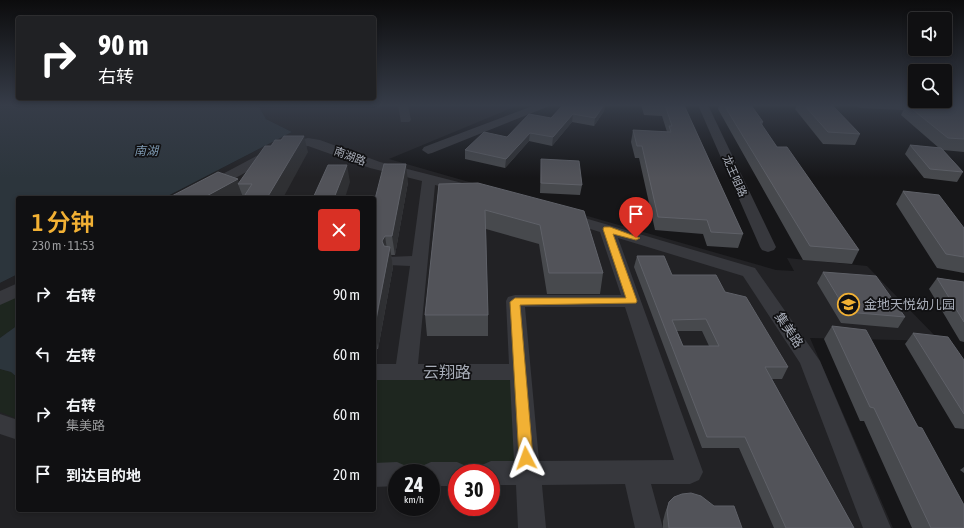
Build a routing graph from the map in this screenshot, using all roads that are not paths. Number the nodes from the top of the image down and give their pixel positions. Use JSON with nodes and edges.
{"nodes":[{"id":1,"x":479,"y":130,"type":"edge"},
{"id":2,"x":715,"y":130,"type":"edge"},
{"id":3,"x":428,"y":150,"type":"dead end"},
{"id":4,"x":429,"y":179,"type":"junction"},
{"id":5,"x":482,"y":193,"type":"edge"},
{"id":6,"x":192,"y":196,"type":"edge"},
{"id":7,"x":556,"y":214,"type":"edge"},
{"id":8,"x":607,"y":229,"type":"junction"},
{"id":9,"x":768,"y":247,"type":"dead end"},
{"id":10,"x":419,"y":261,"type":"junction"},
{"id":11,"x":394,"y":262,"type":"dead end"},
{"id":12,"x":16,"y":290,"type":"edge"},
{"id":13,"x":0,"y":299,"type":"edge"},
{"id":14,"x":632,"y":301,"type":"junction"},
{"id":15,"x":376,"y":372,"type":"edge"},
{"id":16,"x":406,"y":372,"type":"junction"},
{"id":17,"x":520,"y":372,"type":"junction"},
{"id":18,"x":0,"y":424,"type":"edge"},
{"id":19,"x":16,"y":429,"type":"edge"},
{"id":20,"x":635,"y":472,"type":"junction"},
{"id":21,"x":500,"y":473,"type":"edge"},
{"id":22,"x":527,"y":473,"type":"junction"},
{"id":23,"x":388,"y":474,"type":"edge"},
{"id":24,"x":376,"y":475,"type":"edge"},
{"id":25,"x":532,"y":528,"type":"edge"},
{"id":26,"x":649,"y":528,"type":"edge"},
{"id":27,"x":877,"y":528,"type":"edge"}],
"edges":[{"from":1,"to":3,"type":"street"},
{"from":2,"to":9,"type":"street","name":"龙王咀路"},
{"from":4,"to":5,"type":"street","name":"南湖路"},
{"from":4,"to":6,"type":"street","name":"南湖路"},
{"from":4,"to":10,"type":"street"},
{"from":7,"to":8,"type":"street","name":"集美路"},
{"from":8,"to":14,"type":"street"},
{"from":8,"to":27,"type":"street","name":"集美路"},
{"from":10,"to":11,"type":"street"},
{"from":10,"to":16,"type":"street"},
{"from":12,"to":13,"type":"street"},
{"from":14,"to":17,"type":"street"},
{"from":14,"to":20,"type":"street"},
{"from":15,"to":16,"type":"street","name":"云翔路"},
{"from":16,"to":17,"type":"street","name":"云翔路"},
{"from":17,"to":22,"type":"street"},
{"from":18,"to":19,"type":"street"},
{"from":20,"to":22,"type":"street"},
{"from":20,"to":26,"type":"street"},
{"from":21,"to":22,"type":"street"},
{"from":22,"to":25,"type":"street"},
{"from":23,"to":24,"type":"street"}]}
